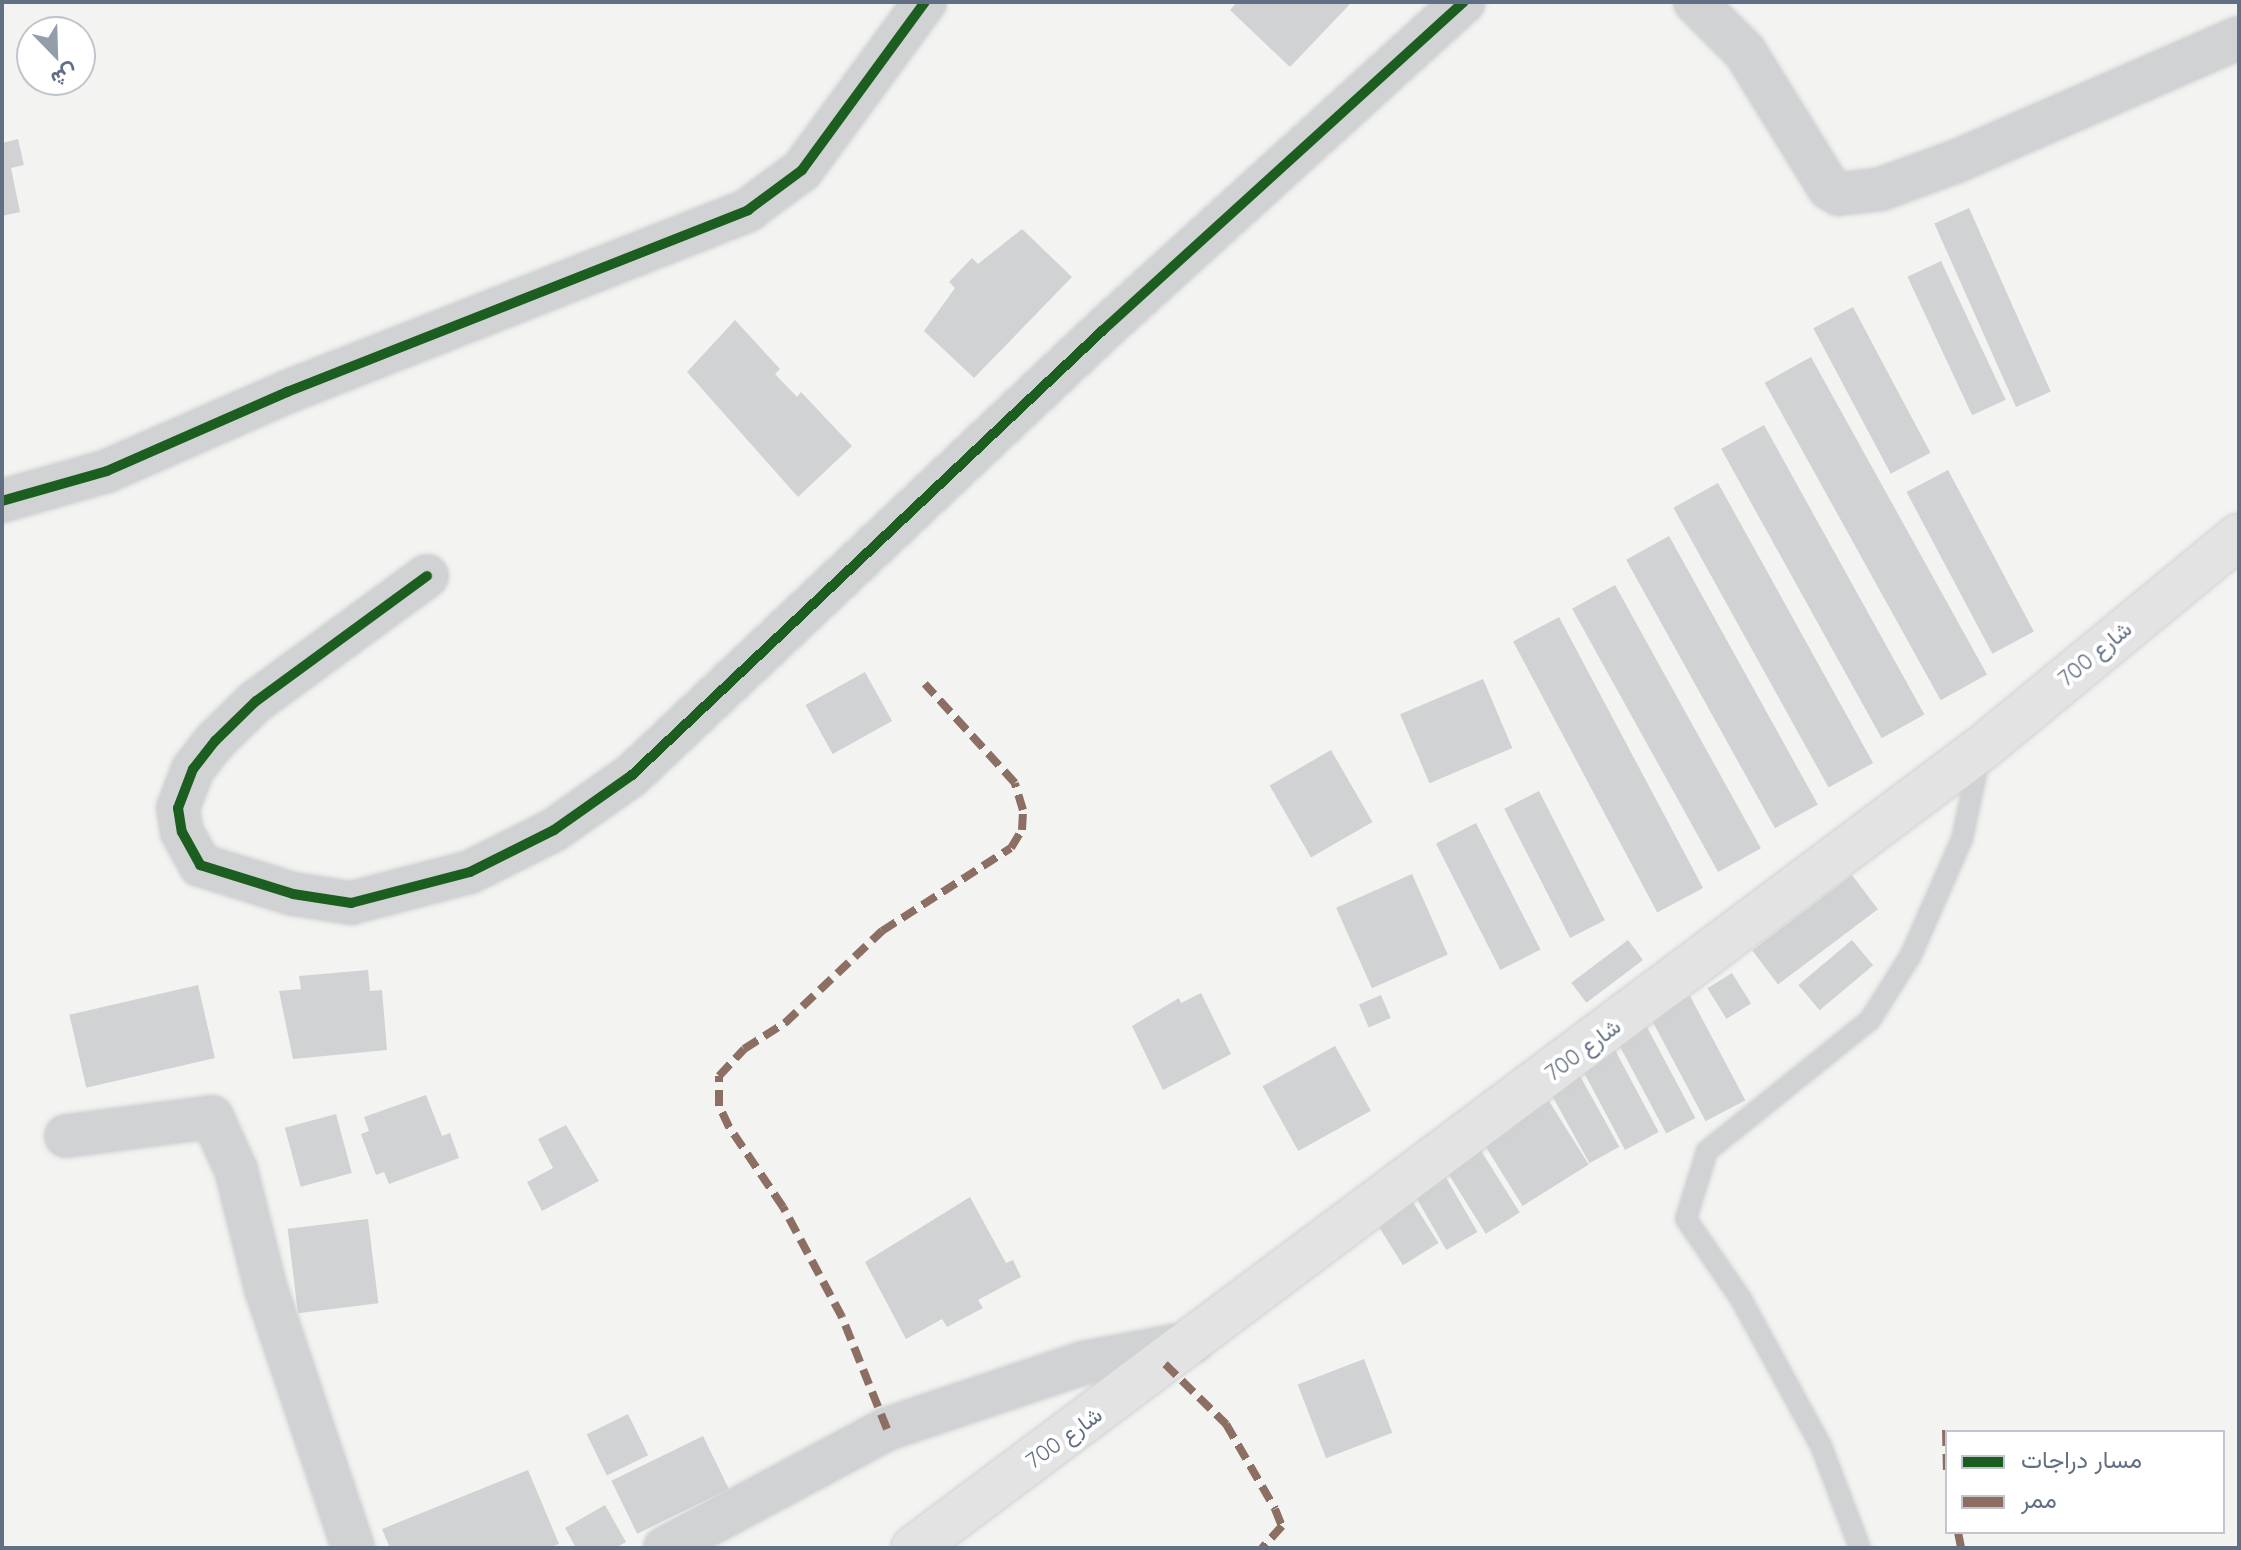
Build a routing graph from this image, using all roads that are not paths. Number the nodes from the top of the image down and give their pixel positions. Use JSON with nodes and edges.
{"nodes":[{"id":1,"x":925,"y":2,"type":"edge"},
{"id":2,"x":1464,"y":2,"type":"edge"},
{"id":3,"x":1695,"y":2,"type":"edge"},
{"id":4,"x":2239,"y":38,"type":"edge"},
{"id":5,"x":2,"y":501,"type":"edge"},
{"id":6,"x":2239,"y":536,"type":"edge"},
{"id":7,"x":427,"y":576,"type":"dead end"},
{"id":8,"x":1982,"y":748,"type":"junction"},
{"id":9,"x":66,"y":1136,"type":"dead end"},
{"id":10,"x":1194,"y":1342,"type":"junction"},
{"id":11,"x":353,"y":1548,"type":"edge"},
{"id":12,"x":665,"y":1548,"type":"edge"},
{"id":13,"x":914,"y":1548,"type":"edge"},
{"id":14,"x":1860,"y":1548,"type":"edge"}],
"edges":[{"from":1,"to":5,"type":"street"},
{"from":2,"to":7,"type":"street"},
{"from":3,"to":4,"type":"street"},
{"from":6,"to":8,"type":"main road","name":"شارع 700"},
{"from":8,"to":10,"type":"main road","name":"شارع 700"},
{"from":8,"to":14,"type":"lane"},
{"from":9,"to":11,"type":"street"},
{"from":10,"to":12,"type":"street"},
{"from":10,"to":13,"type":"main road","name":"شارع 700"}]}
